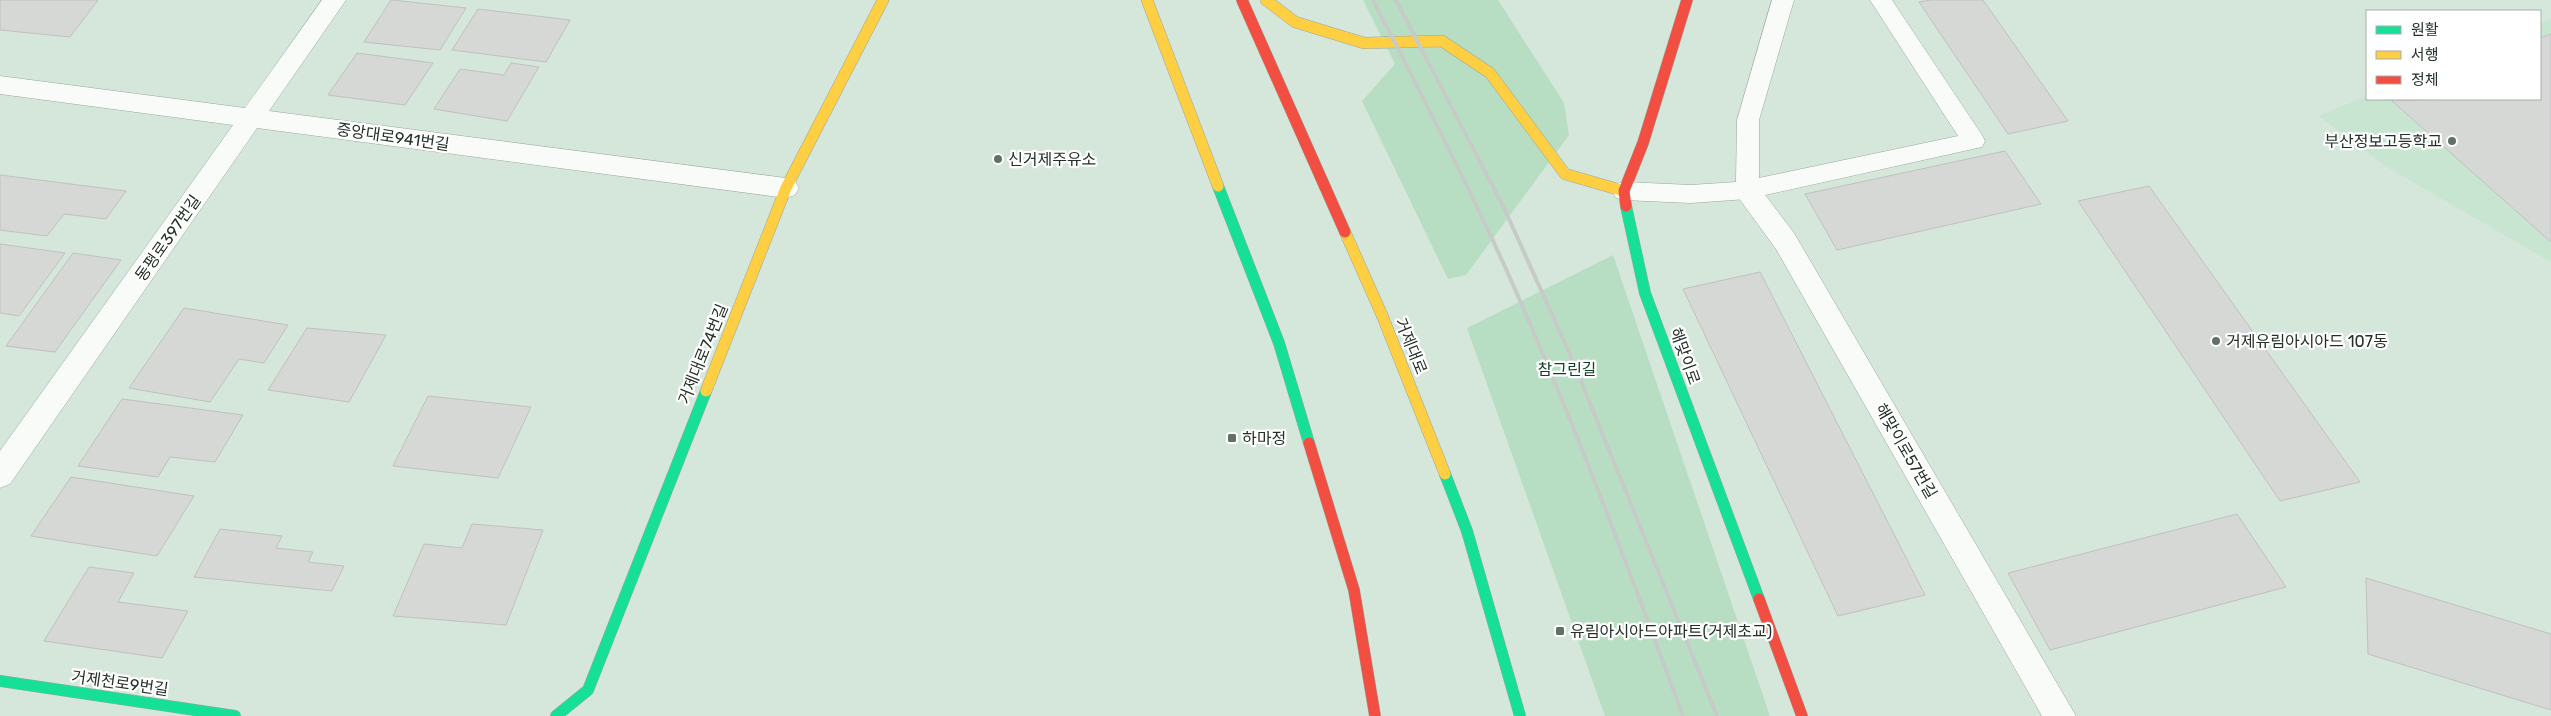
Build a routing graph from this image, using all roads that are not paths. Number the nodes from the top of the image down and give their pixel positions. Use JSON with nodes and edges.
{"nodes":[{"id":1,"x":334,"y":0,"type":"edge"},
{"id":2,"x":883,"y":0,"type":"edge"},
{"id":3,"x":1147,"y":0,"type":"edge"},
{"id":4,"x":1242,"y":0,"type":"edge"},
{"id":5,"x":1266,"y":0,"type":"edge"},
{"id":6,"x":1687,"y":0,"type":"edge"},
{"id":7,"x":1783,"y":0,"type":"edge"},
{"id":8,"x":1881,"y":0,"type":"edge"},
{"id":9,"x":1,"y":86,"type":"edge"},
{"id":10,"x":253,"y":118,"type":"junction"},
{"id":11,"x":786,"y":188,"type":"junction"},
{"id":12,"x":1747,"y":190,"type":"junction"},
{"id":13,"x":1624,"y":191,"type":"junction"},
{"id":14,"x":0,"y":475,"type":"edge"},
{"id":15,"x":0,"y":682,"type":"edge"},
{"id":16,"x":235,"y":716,"type":"edge"},
{"id":17,"x":556,"y":716,"type":"edge"},
{"id":18,"x":1375,"y":716,"type":"edge"},
{"id":19,"x":1520,"y":716,"type":"edge"},
{"id":20,"x":1802,"y":716,"type":"edge"},
{"id":21,"x":2060,"y":716,"type":"edge"}],
"edges":[{"from":1,"to":10,"type":"street","name":"동평로397번길"},
{"from":2,"to":11,"type":"street","name":"거제대로74번길"},
{"from":3,"to":18,"type":"street"},
{"from":4,"to":19,"type":"street","name":"거제대로"},
{"from":5,"to":13,"type":"street"},
{"from":6,"to":13,"type":"street"},
{"from":7,"to":12,"type":"lane"},
{"from":8,"to":12,"type":"lane"},
{"from":9,"to":10,"type":"street","name":"중앙대로941번길"},
{"from":10,"to":11,"type":"street","name":"중앙대로941번길"},
{"from":10,"to":14,"type":"street","name":"동평로397번길"},
{"from":11,"to":17,"type":"street","name":"거제대로74번길"},
{"from":12,"to":13,"type":"lane"},
{"from":12,"to":21,"type":"street","name":"해맞이로57번길"},
{"from":13,"to":20,"type":"street","name":"해맞이로"},
{"from":15,"to":16,"type":"street","name":"거제천로9번길"}]}
